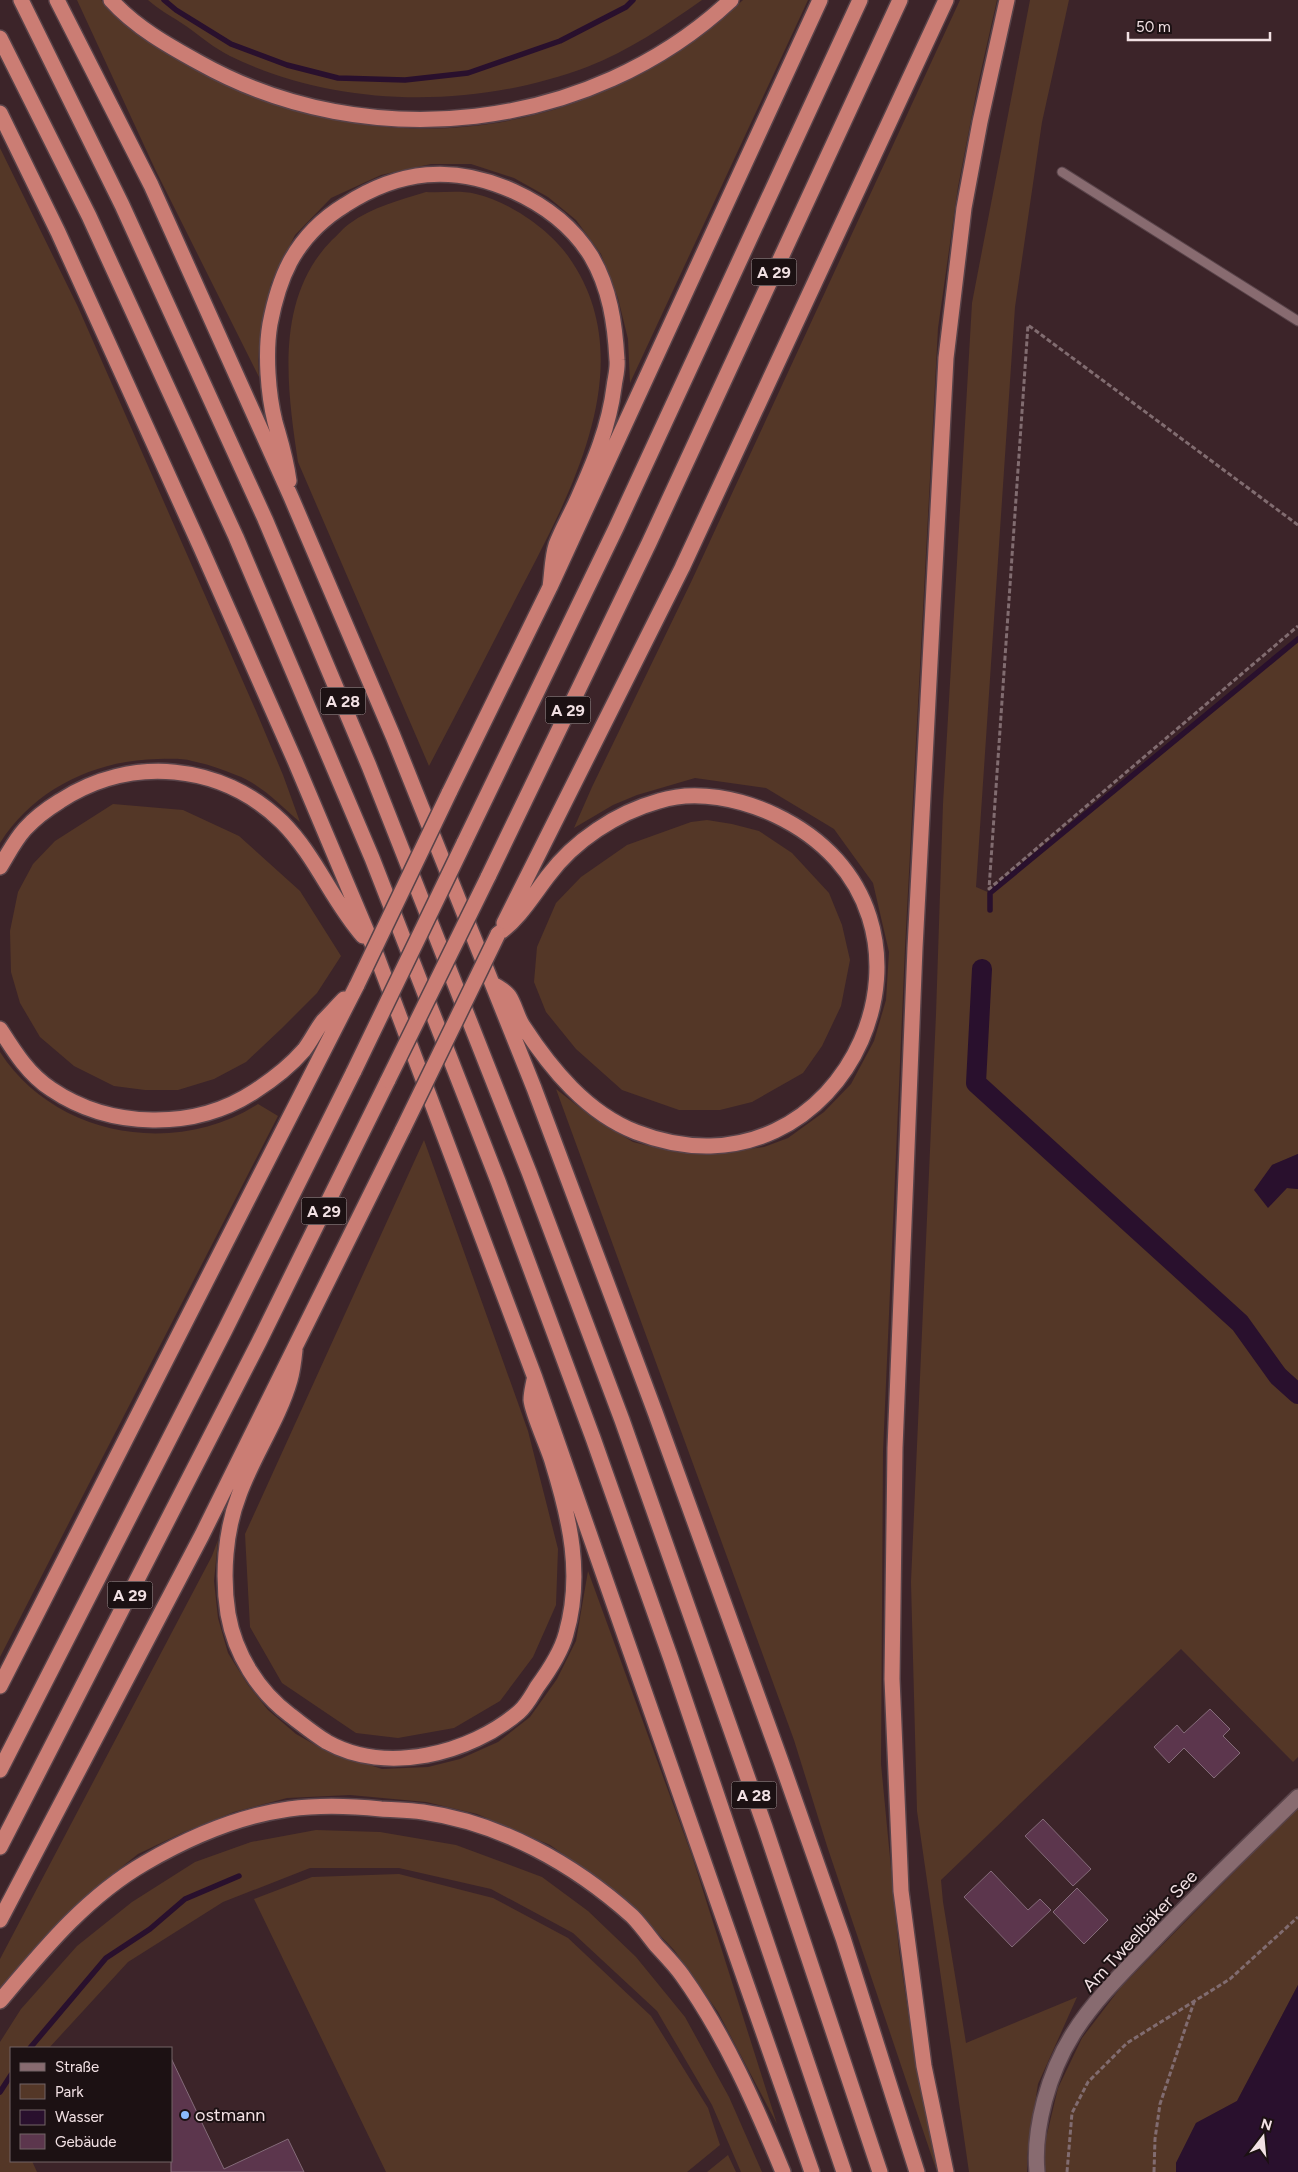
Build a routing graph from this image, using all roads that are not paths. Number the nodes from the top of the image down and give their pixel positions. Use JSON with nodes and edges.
{"nodes":[{"id":1,"x":21,"y":0,"type":"edge"},
{"id":2,"x":57,"y":0,"type":"edge"},
{"id":3,"x":111,"y":0,"type":"edge"},
{"id":4,"x":731,"y":0,"type":"edge"},
{"id":5,"x":820,"y":0,"type":"edge"},
{"id":6,"x":860,"y":0,"type":"edge"},
{"id":7,"x":900,"y":0,"type":"edge"},
{"id":8,"x":946,"y":0,"type":"edge"},
{"id":9,"x":1007,"y":0,"type":"edge"},
{"id":10,"x":0,"y":38,"type":"edge"},
{"id":11,"x":0,"y":112,"type":"edge"},
{"id":12,"x":1062,"y":172,"type":"dead end"},
{"id":13,"x":1298,"y":321,"type":"edge"},
{"id":14,"x":291,"y":497,"type":"junction"},
{"id":15,"x":550,"y":586,"type":"junction"},
{"id":16,"x":0,"y":867,"type":"edge"},
{"id":17,"x":498,"y":934,"type":"junction"},
{"id":18,"x":373,"y":946,"type":"junction"},
{"id":19,"x":492,"y":983,"type":"junction"},
{"id":20,"x":357,"y":985,"type":"junction"},
{"id":21,"x":0,"y":1029,"type":"edge"},
{"id":22,"x":295,"y":1350,"type":"junction"},
{"id":23,"x":534,"y":1378,"type":"junction"},
{"id":24,"x":0,"y":1686,"type":"edge"},
{"id":25,"x":0,"y":1770,"type":"edge"},
{"id":26,"x":1298,"y":1798,"type":"edge"},
{"id":27,"x":0,"y":1847,"type":"edge"},
{"id":28,"x":0,"y":1920,"type":"edge"},
{"id":29,"x":0,"y":2001,"type":"edge"},
{"id":30,"x":783,"y":2172,"type":"edge"},
{"id":31,"x":812,"y":2172,"type":"edge"},
{"id":32,"x":844,"y":2172,"type":"edge"},
{"id":33,"x":880,"y":2172,"type":"edge"},
{"id":34,"x":918,"y":2172,"type":"edge"},
{"id":35,"x":946,"y":2172,"type":"edge"},
{"id":36,"x":1037,"y":2172,"type":"edge"}],
"edges":[{"from":1,"to":33,"type":"highway","number":"A 28"},
{"from":2,"to":14,"type":"highway"},
{"from":3,"to":4,"type":"highway"},
{"from":5,"to":15,"type":"highway"},
{"from":6,"to":25,"type":"highway","number":"A 29","bridge":true},
{"from":7,"to":27,"type":"highway","number":"A 29","bridge":true},
{"from":8,"to":17,"type":"highway"},
{"from":9,"to":35,"type":"highway"},
{"from":10,"to":32,"type":"highway","number":"A 28"},
{"from":11,"to":18,"type":"highway"},
{"from":12,"to":13,"type":"lane"},
{"from":14,"to":15,"type":"highway"},
{"from":14,"to":19,"type":"highway"},
{"from":15,"to":20,"type":"highway","bridge":true},
{"from":16,"to":18,"type":"highway"},
{"from":17,"to":19,"type":"highway"},
{"from":17,"to":22,"type":"highway","bridge":true},
{"from":18,"to":23,"type":"highway"},
{"from":19,"to":34,"type":"highway"},
{"from":20,"to":21,"type":"highway"},
{"from":20,"to":24,"type":"highway"},
{"from":22,"to":23,"type":"highway"},
{"from":22,"to":28,"type":"highway"},
{"from":23,"to":31,"type":"highway"},
{"from":26,"to":36,"type":"street","name":"Am Tweelbäker See"},
{"from":29,"to":30,"type":"highway"}]}
